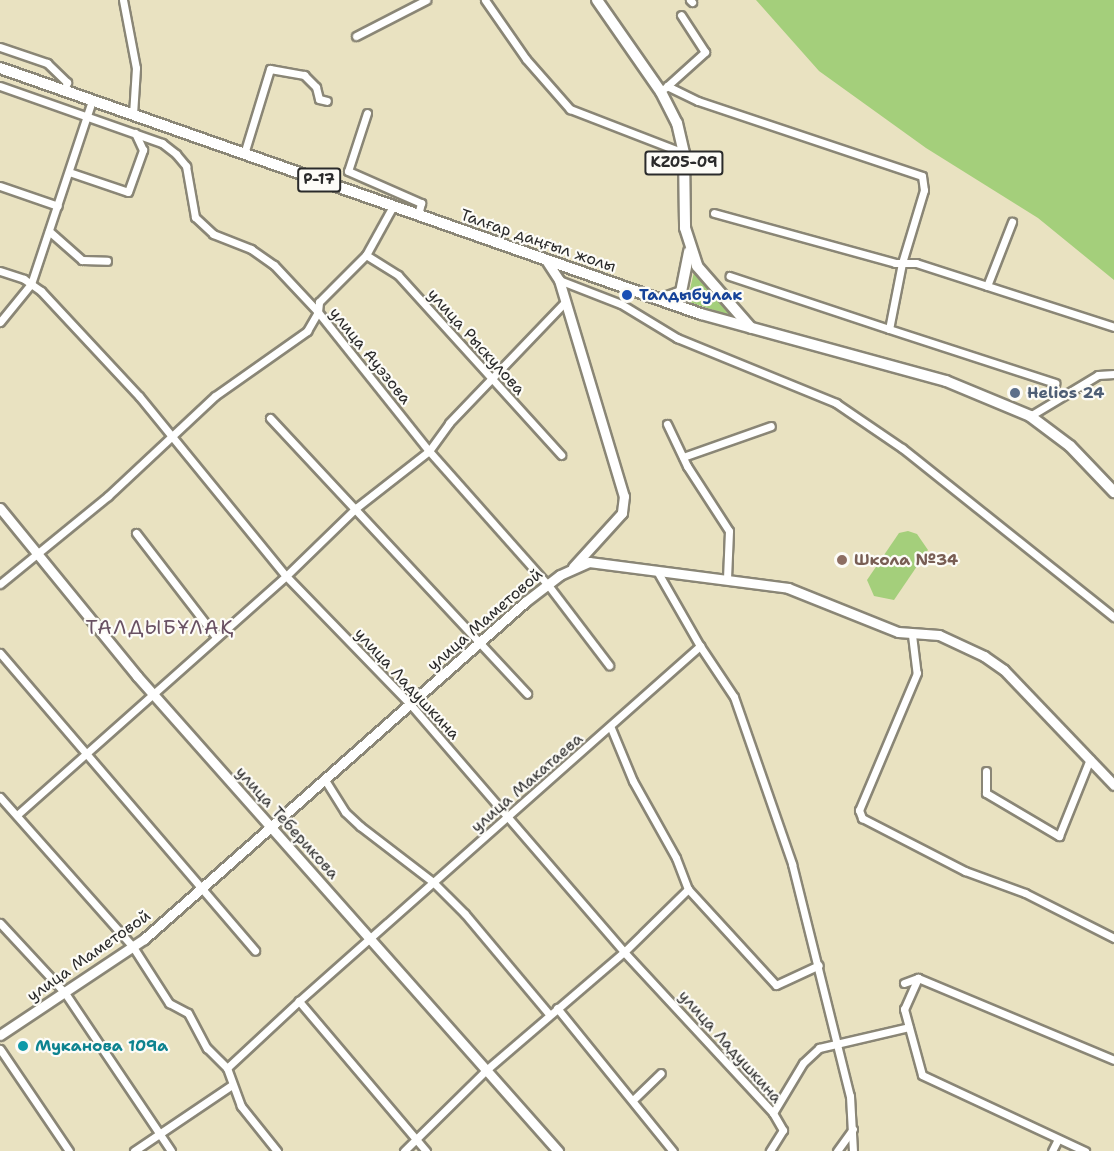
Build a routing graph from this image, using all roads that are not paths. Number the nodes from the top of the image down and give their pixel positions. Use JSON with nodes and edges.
{"nodes":[{"id":1,"x":123,"y":0,"type":"edge"},
{"id":2,"x":426,"y":0,"type":"edge"},
{"id":3,"x":486,"y":0,"type":"edge"},
{"id":4,"x":597,"y":0,"type":"edge"},
{"id":5,"x":681,"y":15,"type":"dead end"},
{"id":6,"x":356,"y":36,"type":"dead end"},
{"id":7,"x":0,"y":47,"type":"edge"},
{"id":8,"x":0,"y":68,"type":"edge"},
{"id":9,"x":0,"y":86,"type":"edge"},
{"id":10,"x":49,"y":86,"type":"junction"},
{"id":11,"x":664,"y":89,"type":"junction"},
{"id":12,"x":64,"y":91,"type":"junction"},
{"id":13,"x":42,"y":100,"type":"junction"},
{"id":14,"x":92,"y":101,"type":"junction"},
{"id":15,"x":327,"y":101,"type":"dead end"},
{"id":16,"x":367,"y":113,"type":"dead end"},
{"id":17,"x":88,"y":114,"type":"junction"},
{"id":18,"x":133,"y":115,"type":"junction"},
{"id":19,"x":135,"y":133,"type":"junction"},
{"id":20,"x":684,"y":153,"type":"junction"},
{"id":21,"x":244,"y":154,"type":"junction"},
{"id":22,"x":69,"y":172,"type":"junction"},
{"id":23,"x":0,"y":186,"type":"edge"},
{"id":24,"x":58,"y":206,"type":"junction"},
{"id":25,"x":393,"y":206,"type":"junction"},
{"id":26,"x":714,"y":213,"type":"dead end"},
{"id":27,"x":418,"y":215,"type":"junction"},
{"id":28,"x":1012,"y":222,"type":"dead end"},
{"id":29,"x":49,"y":231,"type":"junction"},
{"id":30,"x":689,"y":246,"type":"junction"},
{"id":31,"x":366,"y":255,"type":"junction"},
{"id":32,"x":546,"y":260,"type":"junction"},
{"id":33,"x":107,"y":261,"type":"dead end"},
{"id":34,"x":902,"y":263,"type":"junction"},
{"id":35,"x":0,"y":272,"type":"edge"},
{"id":36,"x":730,"y":276,"type":"dead end"},
{"id":37,"x":559,"y":280,"type":"junction"},
{"id":38,"x":31,"y":284,"type":"junction"},
{"id":39,"x":987,"y":286,"type":"junction"},
{"id":40,"x":659,"y":300,"type":"junction"},
{"id":41,"x":565,"y":302,"type":"junction"},
{"id":42,"x":318,"y":312,"type":"junction"},
{"id":43,"x":0,"y":322,"type":"edge"},
{"id":44,"x":1114,"y":327,"type":"edge"},
{"id":45,"x":751,"y":328,"type":"junction"},
{"id":46,"x":889,"y":329,"type":"junction"},
{"id":47,"x":1114,"y":374,"type":"edge"},
{"id":48,"x":493,"y":380,"type":"junction"},
{"id":49,"x":1055,"y":383,"type":"dead end"},
{"id":50,"x":1030,"y":416,"type":"junction"},
{"id":51,"x":270,"y":418,"type":"dead end"},
{"id":52,"x":667,"y":424,"type":"dead end"},
{"id":53,"x":771,"y":426,"type":"dead end"},
{"id":54,"x":173,"y":437,"type":"junction"},
{"id":55,"x":429,"y":451,"type":"junction"},
{"id":56,"x":561,"y":455,"type":"dead end"},
{"id":57,"x":683,"y":457,"type":"junction"},
{"id":58,"x":1114,"y":492,"type":"edge"},
{"id":59,"x":0,"y":508,"type":"edge"},
{"id":60,"x":356,"y":508,"type":"junction"},
{"id":61,"x":135,"y":533,"type":"dead end"},
{"id":62,"x":36,"y":552,"type":"junction"},
{"id":63,"x":572,"y":568,"type":"junction"},
{"id":64,"x":657,"y":571,"type":"junction"},
{"id":65,"x":286,"y":576,"type":"junction"},
{"id":66,"x":727,"y":579,"type":"junction"},
{"id":67,"x":0,"y":584,"type":"edge"},
{"id":68,"x":548,"y":585,"type":"junction"},
{"id":69,"x":1114,"y":617,"type":"edge"},
{"id":70,"x":912,"y":635,"type":"junction"},
{"id":71,"x":216,"y":637,"type":"junction"},
{"id":72,"x":482,"y":642,"type":"junction"},
{"id":73,"x":700,"y":646,"type":"junction"},
{"id":74,"x":0,"y":653,"type":"edge"},
{"id":75,"x":609,"y":665,"type":"dead end"},
{"id":76,"x":152,"y":693,"type":"junction"},
{"id":77,"x":527,"y":694,"type":"dead end"},
{"id":78,"x":411,"y":705,"type":"junction"},
{"id":79,"x":612,"y":728,"type":"junction"},
{"id":80,"x":85,"y":752,"type":"junction"},
{"id":81,"x":1090,"y":759,"type":"junction"},
{"id":82,"x":986,"y":771,"type":"dead end"},
{"id":83,"x":325,"y":780,"type":"junction"},
{"id":84,"x":1114,"y":785,"type":"edge"},
{"id":85,"x":0,"y":797,"type":"edge"},
{"id":86,"x":17,"y":815,"type":"junction"},
{"id":87,"x":508,"y":819,"type":"junction"},
{"id":88,"x":270,"y":828,"type":"junction"},
{"id":89,"x":433,"y":882,"type":"junction"},
{"id":90,"x":204,"y":888,"type":"junction"},
{"id":91,"x":688,"y":889,"type":"junction"},
{"id":92,"x":0,"y":923,"type":"edge"},
{"id":93,"x":369,"y":937,"type":"junction"},
{"id":94,"x":1114,"y":938,"type":"edge"},
{"id":95,"x":133,"y":947,"type":"junction"},
{"id":96,"x":255,"y":951,"type":"dead end"},
{"id":97,"x":624,"y":952,"type":"junction"},
{"id":98,"x":819,"y":965,"type":"junction"},
{"id":99,"x":918,"y":978,"type":"junction"},
{"id":100,"x":904,"y":983,"type":"dead end"},
{"id":101,"x":65,"y":993,"type":"junction"},
{"id":102,"x":299,"y":1001,"type":"junction"},
{"id":103,"x":557,"y":1008,"type":"junction"},
{"id":104,"x":549,"y":1014,"type":"junction"},
{"id":105,"x":909,"y":1027,"type":"junction"},
{"id":106,"x":0,"y":1035,"type":"edge"},
{"id":107,"x":838,"y":1046,"type":"junction"},
{"id":108,"x":0,"y":1049,"type":"edge"},
{"id":109,"x":1114,"y":1060,"type":"edge"},
{"id":110,"x":228,"y":1068,"type":"junction"},
{"id":111,"x":485,"y":1071,"type":"junction"},
{"id":112,"x":661,"y":1073,"type":"dead end"},
{"id":113,"x":232,"y":1085,"type":"junction"},
{"id":114,"x":634,"y":1099,"type":"junction"},
{"id":115,"x":773,"y":1113,"type":"junction"},
{"id":116,"x":853,"y":1129,"type":"junction"},
{"id":117,"x":159,"y":1134,"type":"junction"},
{"id":118,"x":1058,"y":1139,"type":"junction"},
{"id":119,"x":415,"y":1140,"type":"junction"},
{"id":120,"x":69,"y":1151,"type":"edge"},
{"id":121,"x":134,"y":1151,"type":"edge"},
{"id":122,"x":171,"y":1151,"type":"edge"},
{"id":123,"x":277,"y":1151,"type":"edge"},
{"id":124,"x":404,"y":1151,"type":"edge"},
{"id":125,"x":426,"y":1151,"type":"edge"},
{"id":126,"x":558,"y":1151,"type":"edge"},
{"id":127,"x":673,"y":1151,"type":"edge"},
{"id":128,"x":771,"y":1151,"type":"edge"},
{"id":129,"x":837,"y":1151,"type":"edge"},
{"id":130,"x":853,"y":1151,"type":"edge"},
{"id":131,"x":1052,"y":1151,"type":"edge"},
{"id":132,"x":1085,"y":1151,"type":"edge"}],
"edges":[{"from":1,"to":18,"type":"street"},
{"from":2,"to":6,"type":"street"},
{"from":3,"to":20,"type":"street"},
{"from":4,"to":11,"type":"main road","number":"KZ05-09"},
{"from":5,"to":11,"type":"street"},
{"from":7,"to":12,"type":"street"},
{"from":8,"to":10,"type":"main road","name":"Талғар даңғыл жолы","number":"P-17"},
{"from":9,"to":13,"type":"street","name":"улица Ауэзова"},
{"from":10,"to":12,"type":"main road","name":"Талғар даңғыл жолы","number":"P-17"},
{"from":10,"to":13,"type":"street"},
{"from":11,"to":20,"type":"main road","number":"KZ05-09"},
{"from":11,"to":34,"type":"street"},
{"from":12,"to":14,"type":"main road","name":"Талғар даңғыл жолы","number":"P-17"},
{"from":13,"to":17,"type":"street","name":"улица Ауэзова"},
{"from":14,"to":17,"type":"street"},
{"from":14,"to":18,"type":"main road","name":"Талғар даңғыл жолы","number":"P-17"},
{"from":15,"to":21,"type":"street"},
{"from":16,"to":27,"type":"street"},
{"from":17,"to":19,"type":"street","name":"улица Ауэзова"},
{"from":17,"to":22,"type":"street"},
{"from":18,"to":21,"type":"main road","name":"Талғар даңғыл жолы","number":"P-17"},
{"from":19,"to":22,"type":"street"},
{"from":19,"to":42,"type":"street","name":"улица Ауэзова"},
{"from":20,"to":30,"type":"main road","number":"KZ05-09"},
{"from":21,"to":25,"type":"main road","name":"Талғар даңғыл жолы","number":"P-17"},
{"from":22,"to":24,"type":"street"},
{"from":23,"to":24,"type":"street"},
{"from":24,"to":29,"type":"street"},
{"from":25,"to":27,"type":"main road","name":"Талғар даңғыл жолы","number":"P-17"},
{"from":25,"to":31,"type":"street"},
{"from":26,"to":34,"type":"street"},
{"from":27,"to":32,"type":"main road","name":"Талғар даңғыл жолы","number":"P-17"},
{"from":28,"to":39,"type":"street"},
{"from":29,"to":33,"type":"street"},
{"from":29,"to":38,"type":"street"},
{"from":30,"to":40,"type":"main road"},
{"from":30,"to":45,"type":"main road","number":"KZ05-09"},
{"from":31,"to":42,"type":"street"},
{"from":31,"to":48,"type":"street","name":"улица Рыскулова"},
{"from":32,"to":37,"type":"street"},
{"from":32,"to":40,"type":"main road","name":"Талғар даңғыл жолы","number":"P-17"},
{"from":34,"to":39,"type":"street"},
{"from":34,"to":46,"type":"street"},
{"from":35,"to":38,"type":"street","name":"улица Ладушкина"},
{"from":36,"to":46,"type":"street"},
{"from":37,"to":41,"type":"street"},
{"from":37,"to":69,"type":"street"},
{"from":38,"to":43,"type":"street"},
{"from":38,"to":54,"type":"street","name":"улица Ладушкина"},
{"from":39,"to":44,"type":"street"},
{"from":40,"to":45,"type":"main road","name":"Талғар даңғыл жолы","number":"P-17"},
{"from":41,"to":48,"type":"street"},
{"from":41,"to":63,"type":"street"},
{"from":42,"to":54,"type":"street"},
{"from":42,"to":55,"type":"street","name":"улица Ауэзова"},
{"from":45,"to":50,"type":"main road","name":"Талғар даңғыл жолы"},
{"from":46,"to":49,"type":"street"},
{"from":47,"to":50,"type":"street"},
{"from":48,"to":55,"type":"street"},
{"from":48,"to":56,"type":"street","name":"улица Рыскулова"},
{"from":50,"to":58,"type":"main road","name":"Талғар даңғыл жолы"},
{"from":51,"to":60,"type":"street"},
{"from":52,"to":57,"type":"street"},
{"from":53,"to":57,"type":"street"},
{"from":54,"to":62,"type":"street"},
{"from":54,"to":65,"type":"street","name":"улица Ладушкина"},
{"from":55,"to":60,"type":"street"},
{"from":55,"to":68,"type":"street","name":"улица Ауэзова"},
{"from":57,"to":66,"type":"street"},
{"from":59,"to":62,"type":"street","name":"улица Теберикова"},
{"from":60,"to":65,"type":"street"},
{"from":60,"to":72,"type":"street"},
{"from":61,"to":71,"type":"street"},
{"from":62,"to":67,"type":"street"},
{"from":62,"to":76,"type":"street","name":"улица Теберикова"},
{"from":63,"to":64,"type":"street","name":"улица Маметовой"},
{"from":63,"to":68,"type":"street","name":"улица Маметовой"},
{"from":64,"to":66,"type":"street","name":"улица Маметовой"},
{"from":64,"to":73,"type":"street"},
{"from":65,"to":71,"type":"street"},
{"from":65,"to":78,"type":"street","name":"улица Ладушкина"},
{"from":66,"to":70,"type":"street","name":"улица Маметовой"},
{"from":68,"to":72,"type":"street","name":"улица Маметовой"},
{"from":68,"to":75,"type":"street","name":"улица Ауэзова"},
{"from":70,"to":81,"type":"street","name":"улица Маметовой"},
{"from":70,"to":94,"type":"street"},
{"from":71,"to":76,"type":"street"},
{"from":72,"to":77,"type":"street"},
{"from":72,"to":78,"type":"street","name":"улица Маметовой"},
{"from":73,"to":79,"type":"street","name":"улица Макатаева"},
{"from":73,"to":98,"type":"street"},
{"from":74,"to":80,"type":"street"},
{"from":76,"to":80,"type":"street"},
{"from":76,"to":88,"type":"street","name":"улица Теберикова"},
{"from":78,"to":83,"type":"street","name":"улица Маметовой"},
{"from":78,"to":87,"type":"street","name":"улица Ладушкина"},
{"from":79,"to":87,"type":"street","name":"улица Макатаева"},
{"from":79,"to":91,"type":"street"},
{"from":80,"to":86,"type":"street"},
{"from":80,"to":90,"type":"street"},
{"from":81,"to":82,"type":"street"},
{"from":81,"to":84,"type":"street","name":"улица Маметовой"},
{"from":83,"to":88,"type":"street","name":"улица Маметовой"},
{"from":83,"to":89,"type":"street"},
{"from":85,"to":86,"type":"street"},
{"from":86,"to":95,"type":"street"},
{"from":87,"to":89,"type":"street","name":"улица Макатаева"},
{"from":87,"to":97,"type":"street","name":"улица Ладушкина"},
{"from":88,"to":90,"type":"street","name":"улица Маметовой"},
{"from":88,"to":93,"type":"street","name":"улица Теберикова"},
{"from":89,"to":93,"type":"street","name":"улица Макатаева"},
{"from":89,"to":104,"type":"street"},
{"from":90,"to":95,"type":"street","name":"улица Маметовой"},
{"from":90,"to":96,"type":"street"},
{"from":91,"to":97,"type":"street"},
{"from":91,"to":98,"type":"street"},
{"from":92,"to":101,"type":"street"},
{"from":93,"to":102,"type":"street","name":"улица Макатаева"},
{"from":93,"to":111,"type":"street","name":"улица Теберикова"},
{"from":95,"to":101,"type":"street","name":"улица Маметовой"},
{"from":95,"to":110,"type":"street"},
{"from":97,"to":103,"type":"street"},
{"from":97,"to":115,"type":"street","name":"улица Ладушкина"},
{"from":98,"to":107,"type":"street"},
{"from":99,"to":100,"type":"street"},
{"from":99,"to":105,"type":"street"},
{"from":99,"to":109,"type":"street"},
{"from":101,"to":106,"type":"street","name":"улица Маметовой"},
{"from":101,"to":117,"type":"street"},
{"from":102,"to":110,"type":"street","name":"улица Макатаева"},
{"from":102,"to":119,"type":"street"},
{"from":103,"to":104,"type":"street"},
{"from":103,"to":114,"type":"street"},
{"from":104,"to":111,"type":"street"},
{"from":105,"to":107,"type":"street"},
{"from":105,"to":118,"type":"street"},
{"from":107,"to":115,"type":"street"},
{"from":107,"to":116,"type":"street"},
{"from":108,"to":120,"type":"street"},
{"from":110,"to":113,"type":"street"},
{"from":111,"to":119,"type":"street"},
{"from":111,"to":126,"type":"street","name":"улица Теберикова"},
{"from":112,"to":114,"type":"street"},
{"from":113,"to":117,"type":"street"},
{"from":113,"to":123,"type":"street"},
{"from":114,"to":127,"type":"street"},
{"from":115,"to":128,"type":"street","name":"улица Ладушкина"},
{"from":116,"to":129,"type":"street"},
{"from":116,"to":130,"type":"street"},
{"from":117,"to":121,"type":"street"},
{"from":117,"to":122,"type":"street"},
{"from":118,"to":131,"type":"street"},
{"from":118,"to":132,"type":"street"},
{"from":119,"to":124,"type":"street"},
{"from":119,"to":125,"type":"street"}]}
